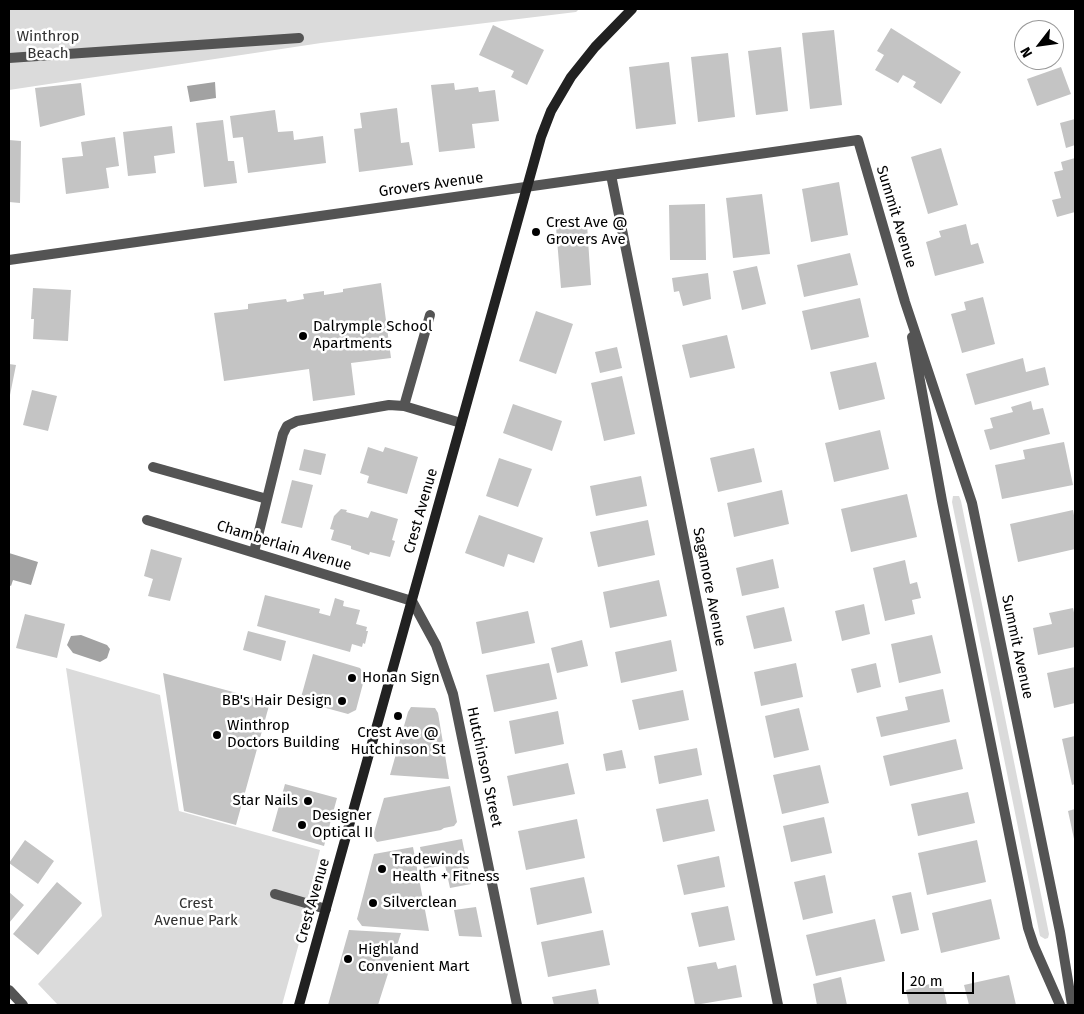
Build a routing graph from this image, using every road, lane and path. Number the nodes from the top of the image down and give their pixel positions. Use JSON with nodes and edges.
{"nodes":[{"id":1,"x":632,"y":9,"type":"edge"},
{"id":2,"x":300,"y":38,"type":"dead end"},
{"id":3,"x":9,"y":58,"type":"edge"},
{"id":4,"x":858,"y":140,"type":"joint"},
{"id":5,"x":611,"y":175,"type":"junction"},
{"id":6,"x":527,"y":187,"type":"junction"},
{"id":7,"x":9,"y":260,"type":"edge"},
{"id":8,"x":906,"y":302,"type":"junction"},
{"id":9,"x":430,"y":315,"type":"dead end"},
{"id":10,"x":404,"y":406,"type":"junction"},
{"id":11,"x":461,"y":423,"type":"junction"},
{"id":12,"x":153,"y":467,"type":"dead end"},
{"id":13,"x":267,"y":499,"type":"junction"},
{"id":14,"x":147,"y":520,"type":"dead end"},
{"id":15,"x":254,"y":552,"type":"junction"},
{"id":16,"x":412,"y":601,"type":"junction"},
{"id":17,"x":275,"y":894,"type":"dead end"},
{"id":18,"x":326,"y":909,"type":"junction"},
{"id":19,"x":9,"y":990,"type":"edge"},
{"id":20,"x":23,"y":1005,"type":"edge"},
{"id":21,"x":299,"y":1005,"type":"edge"},
{"id":22,"x":517,"y":1005,"type":"edge"},
{"id":23,"x":778,"y":1005,"type":"edge"},
{"id":24,"x":1060,"y":1005,"type":"edge"},
{"id":25,"x":1072,"y":1005,"type":"edge"}],
"edges":[{"from":1,"to":6,"type":"main road","name":"Crest Avenue"},
{"from":2,"to":3,"type":"street"},
{"from":4,"to":5,"type":"street","name":"Grovers Avenue"},
{"from":4,"to":8,"type":"street","name":"Summit Avenue"},
{"from":5,"to":6,"type":"street","name":"Grovers Avenue"},
{"from":5,"to":23,"type":"street","name":"Sagamore Avenue"},
{"from":6,"to":7,"type":"street","name":"Grovers Avenue"},
{"from":6,"to":11,"type":"main road","name":"Crest Avenue"},
{"from":8,"to":24,"type":"street","name":"Summit Avenue"},
{"from":8,"to":25,"type":"street","name":"Summit Avenue"},
{"from":9,"to":10,"type":"street"},
{"from":10,"to":11,"type":"street"},
{"from":10,"to":13,"type":"street"},
{"from":11,"to":16,"type":"main road","name":"Crest Avenue"},
{"from":12,"to":13,"type":"street"},
{"from":13,"to":15,"type":"street"},
{"from":14,"to":15,"type":"street","name":"Chamberlain Avenue"},
{"from":15,"to":16,"type":"street","name":"Chamberlain Avenue"},
{"from":16,"to":18,"type":"main road","name":"Crest Avenue"},
{"from":16,"to":22,"type":"street","name":"Hutchinson Street"},
{"from":17,"to":18,"type":"street"},
{"from":18,"to":21,"type":"main road","name":"Crest Avenue"},
{"from":19,"to":20,"type":"street"}]}
